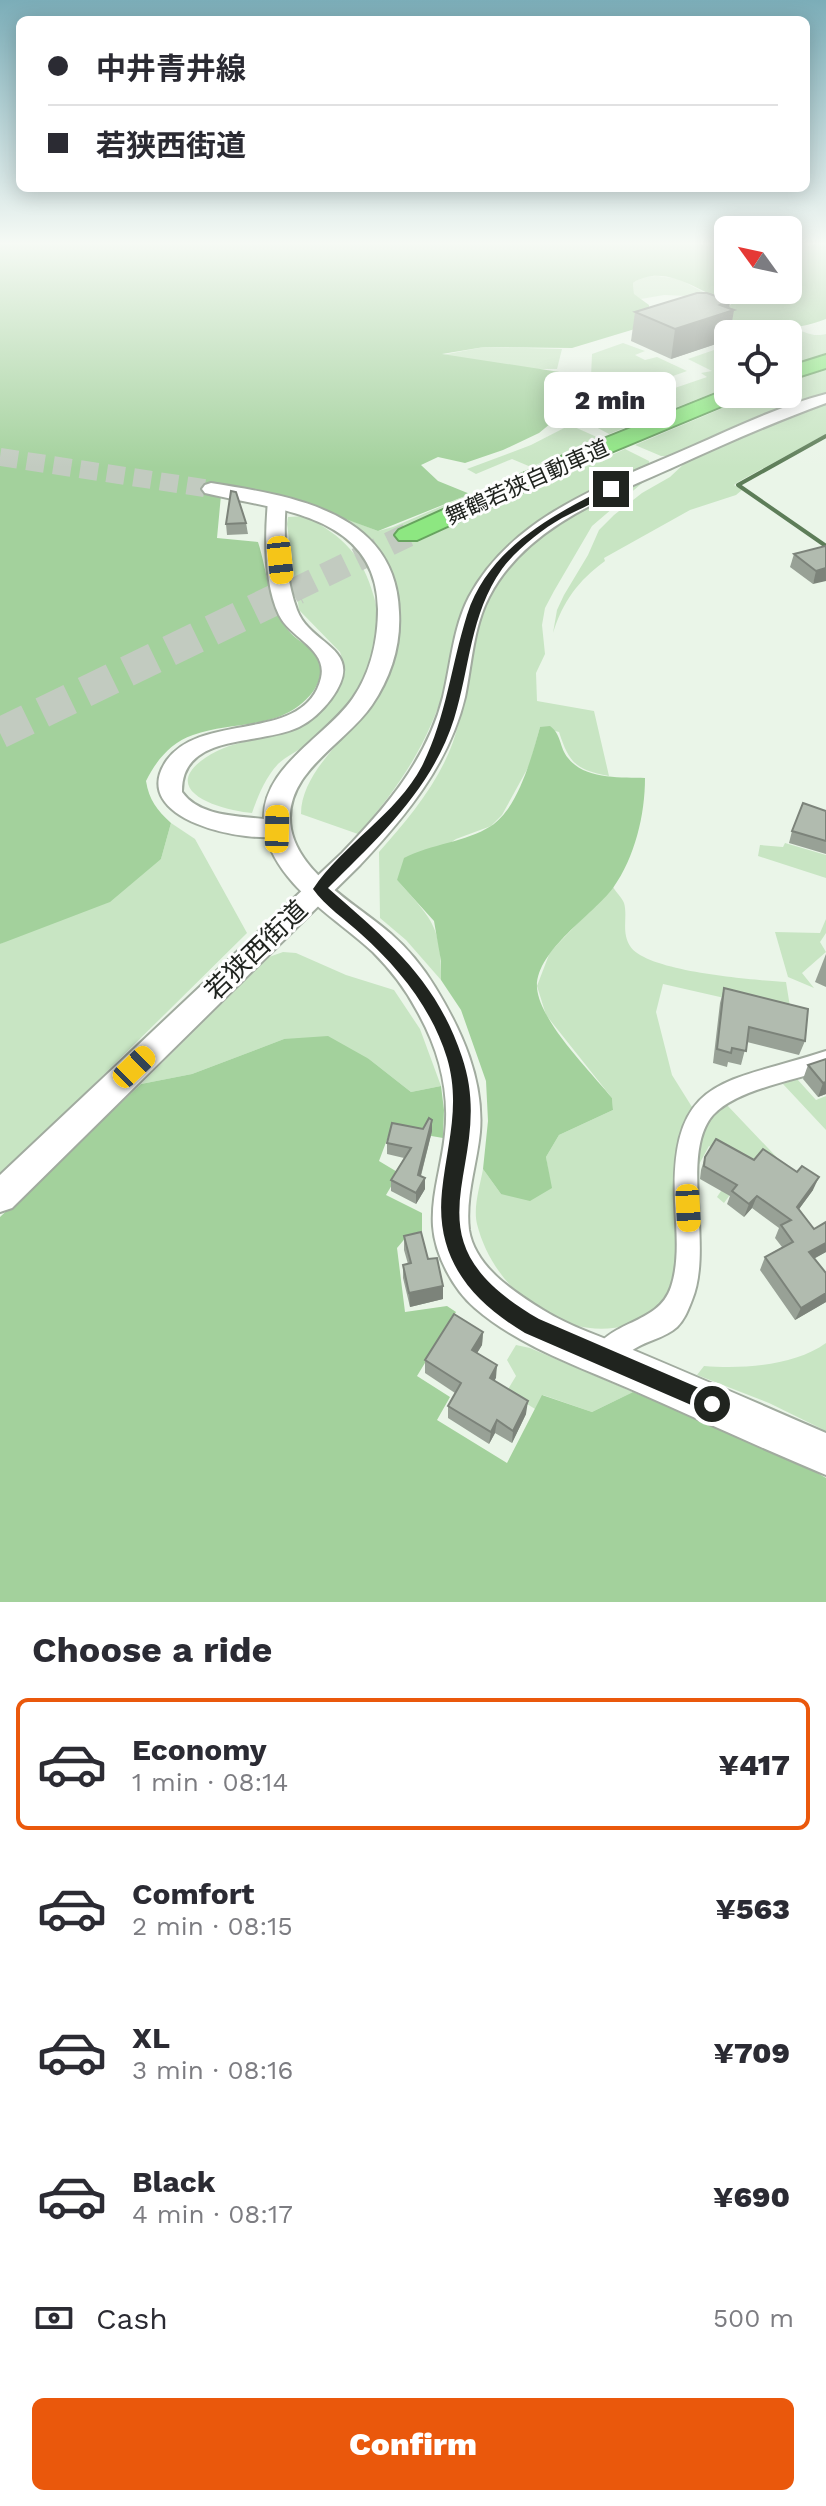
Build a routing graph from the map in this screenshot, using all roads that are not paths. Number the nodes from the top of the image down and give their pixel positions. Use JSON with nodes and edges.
{"nodes":[{"id":1,"x":826,"y":361,"type":"edge"},
{"id":2,"x":802,"y":369,"type":"edge"},
{"id":3,"x":826,"y":398,"type":"edge"},
{"id":4,"x":714,"y":402,"type":"edge"},
{"id":5,"x":211,"y":489,"type":"tunnel mouth"},
{"id":6,"x":277,"y":501,"type":"junction"},
{"id":7,"x":408,"y":535,"type":"tunnel mouth"},
{"id":8,"x":277,"y":829,"type":"junction"},
{"id":9,"x":320,"y":889,"type":"junction"},
{"id":10,"x":826,"y":1060,"type":"edge"},
{"id":11,"x":0,"y":1197,"type":"edge"},
{"id":12,"x":605,"y":1357,"type":"junction"},
{"id":13,"x":826,"y":1454,"type":"edge"}],
"edges":[{"from":1,"to":2,"type":"highway"},
{"from":3,"to":9,"type":"street","name":"若狭西街道"},
{"from":4,"to":7,"type":"highway","name":"舞鶴若狭自動車道"},
{"from":5,"to":6,"type":"main road"},
{"from":6,"to":8,"type":"main road"},
{"from":6,"to":8,"type":"street"},
{"from":8,"to":9,"type":"main road"},
{"from":9,"to":11,"type":"street","name":"若狭西街道"},
{"from":9,"to":12,"type":"main road"},
{"from":10,"to":12,"type":"street"},
{"from":12,"to":13,"type":"main road"}]}
